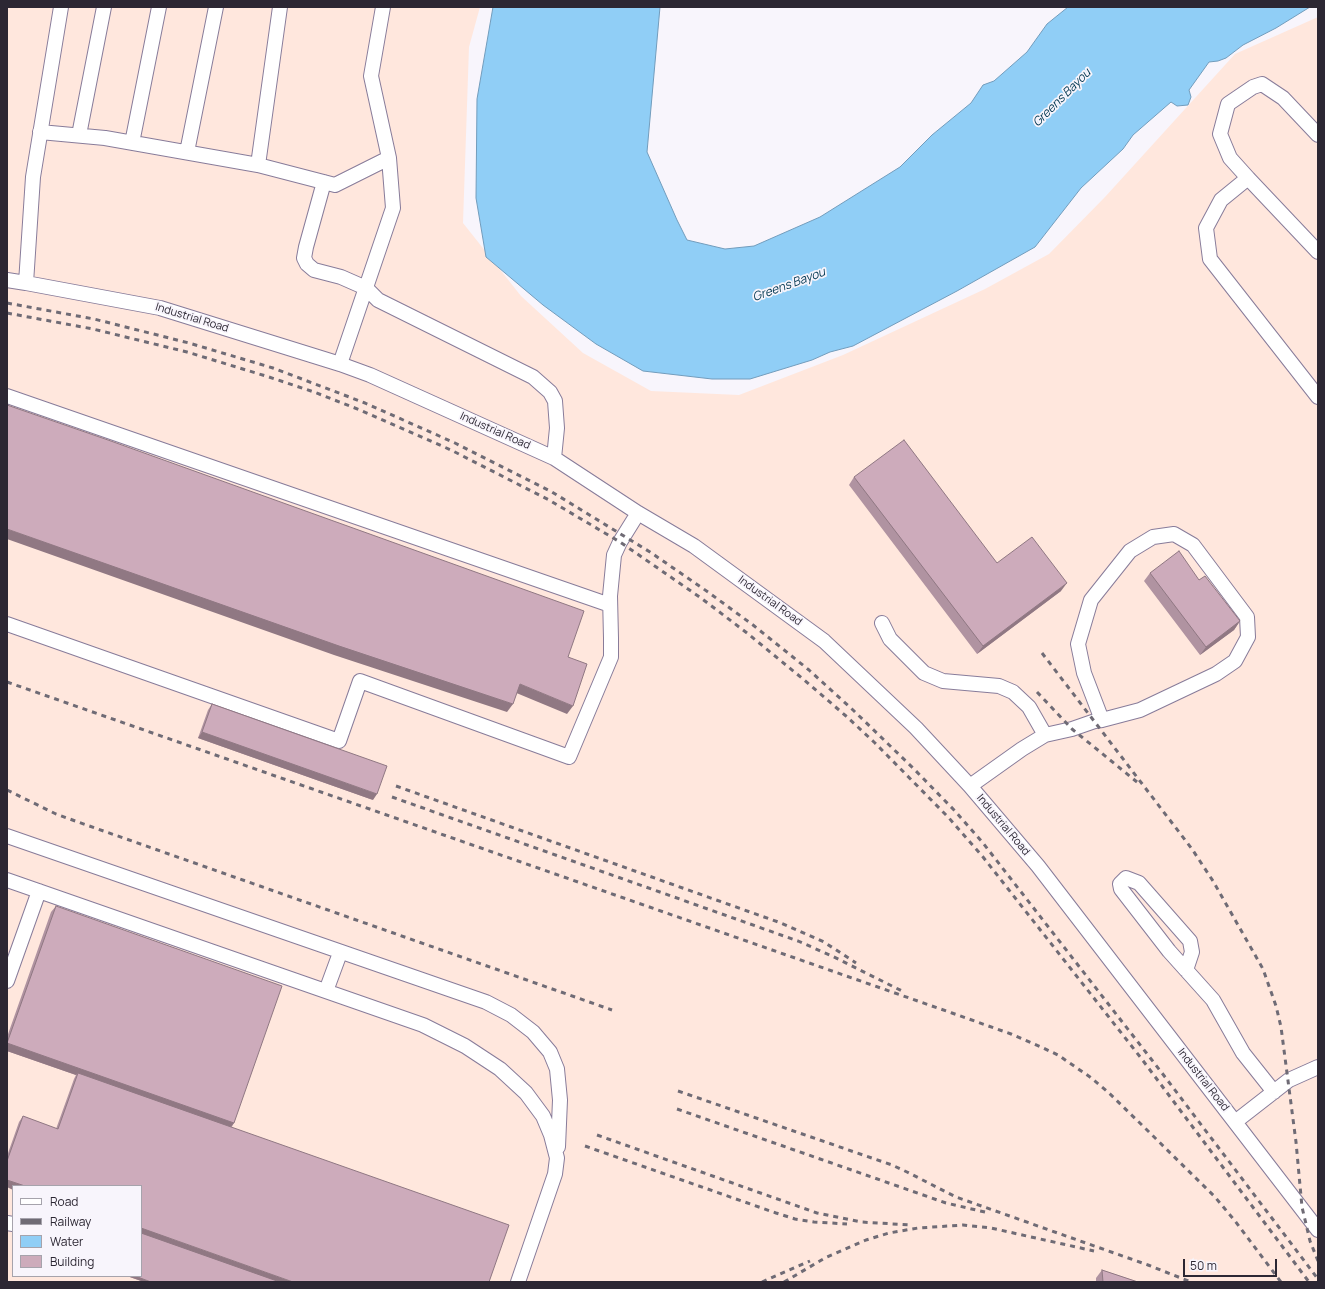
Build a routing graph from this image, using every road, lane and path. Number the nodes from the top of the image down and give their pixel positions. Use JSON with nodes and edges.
{"nodes":[{"id":1,"x":61,"y":7,"type":"edge"},
{"id":2,"x":104,"y":7,"type":"edge"},
{"id":3,"x":159,"y":7,"type":"edge"},
{"id":4,"x":216,"y":7,"type":"edge"},
{"id":5,"x":280,"y":7,"type":"edge"},
{"id":6,"x":383,"y":7,"type":"edge"},
{"id":7,"x":40,"y":132,"type":"junction"},
{"id":8,"x":1318,"y":135,"type":"edge"},
{"id":9,"x":79,"y":136,"type":"junction"},
{"id":10,"x":132,"y":143,"type":"junction"},
{"id":11,"x":186,"y":152,"type":"junction"},
{"id":12,"x":389,"y":158,"type":"junction"},
{"id":13,"x":258,"y":165,"type":"junction"},
{"id":14,"x":1248,"y":178,"type":"junction"},
{"id":15,"x":324,"y":182,"type":"junction"},
{"id":16,"x":1318,"y":252,"type":"edge"},
{"id":17,"x":7,"y":280,"type":"edge"},
{"id":18,"x":26,"y":283,"type":"junction"},
{"id":19,"x":366,"y":288,"type":"junction"},
{"id":20,"x":340,"y":364,"type":"junction"},
{"id":21,"x":7,"y":396,"type":"edge"},
{"id":22,"x":1318,"y":397,"type":"edge"},
{"id":23,"x":554,"y":458,"type":"junction"},
{"id":24,"x":638,"y":513,"type":"junction"},
{"id":25,"x":610,"y":605,"type":"junction"},
{"id":26,"x":882,"y":623,"type":"dead end"},
{"id":27,"x":7,"y":624,"type":"edge"},
{"id":28,"x":1102,"y":720,"type":"junction"},
{"id":29,"x":1045,"y":735,"type":"junction"},
{"id":30,"x":970,"y":786,"type":"junction"},
{"id":31,"x":7,"y":836,"type":"edge"},
{"id":32,"x":7,"y":880,"type":"edge"},
{"id":33,"x":39,"y":891,"type":"junction"},
{"id":34,"x":340,"y":953,"type":"junction"},
{"id":35,"x":1186,"y":970,"type":"junction"},
{"id":36,"x":7,"y":981,"type":"edge"},
{"id":37,"x":326,"y":990,"type":"junction"},
{"id":38,"x":1318,"y":1067,"type":"edge"},
{"id":39,"x":1274,"y":1092,"type":"junction"},
{"id":40,"x":1236,"y":1122,"type":"junction"},
{"id":41,"x":557,"y":1158,"type":"junction"},
{"id":42,"x":1318,"y":1230,"type":"edge"},
{"id":43,"x":518,"y":1282,"type":"edge"}],
"edges":[{"from":1,"to":7,"type":"street"},
{"from":2,"to":9,"type":"street"},
{"from":3,"to":10,"type":"street"},
{"from":4,"to":11,"type":"street"},
{"from":5,"to":13,"type":"street"},
{"from":6,"to":12,"type":"street"},
{"from":7,"to":9,"type":"street"},
{"from":7,"to":18,"type":"street"},
{"from":8,"to":14,"type":"street"},
{"from":9,"to":10,"type":"street"},
{"from":10,"to":11,"type":"street"},
{"from":11,"to":13,"type":"street"},
{"from":12,"to":15,"type":"street"},
{"from":12,"to":19,"type":"street"},
{"from":13,"to":15,"type":"street"},
{"from":14,"to":16,"type":"street"},
{"from":14,"to":22,"type":"street"},
{"from":15,"to":19,"type":"street"},
{"from":17,"to":18,"type":"street","name":"Industrial Road"},
{"from":18,"to":20,"type":"street","name":"Industrial Road"},
{"from":19,"to":20,"type":"street"},
{"from":19,"to":23,"type":"street"},
{"from":20,"to":23,"type":"street","name":"Industrial Road"},
{"from":21,"to":25,"type":"street"},
{"from":23,"to":24,"type":"street","name":"Industrial Road"},
{"from":24,"to":25,"type":"street"},
{"from":24,"to":30,"type":"street","name":"Industrial Road"},
{"from":25,"to":27,"type":"street"},
{"from":26,"to":29,"type":"street"},
{"from":28,"to":28,"type":"street"},
{"from":28,"to":29,"type":"street"},
{"from":29,"to":30,"type":"street"},
{"from":30,"to":40,"type":"street","name":"Industrial Road"},
{"from":31,"to":34,"type":"street"},
{"from":32,"to":33,"type":"street"},
{"from":33,"to":36,"type":"street"},
{"from":33,"to":37,"type":"street"},
{"from":34,"to":37,"type":"street"},
{"from":34,"to":41,"type":"street"},
{"from":35,"to":35,"type":"street"},
{"from":35,"to":39,"type":"street"},
{"from":37,"to":41,"type":"street"},
{"from":38,"to":39,"type":"street"},
{"from":39,"to":40,"type":"street"},
{"from":40,"to":42,"type":"street","name":"Industrial Road"},
{"from":41,"to":43,"type":"street"}]}
